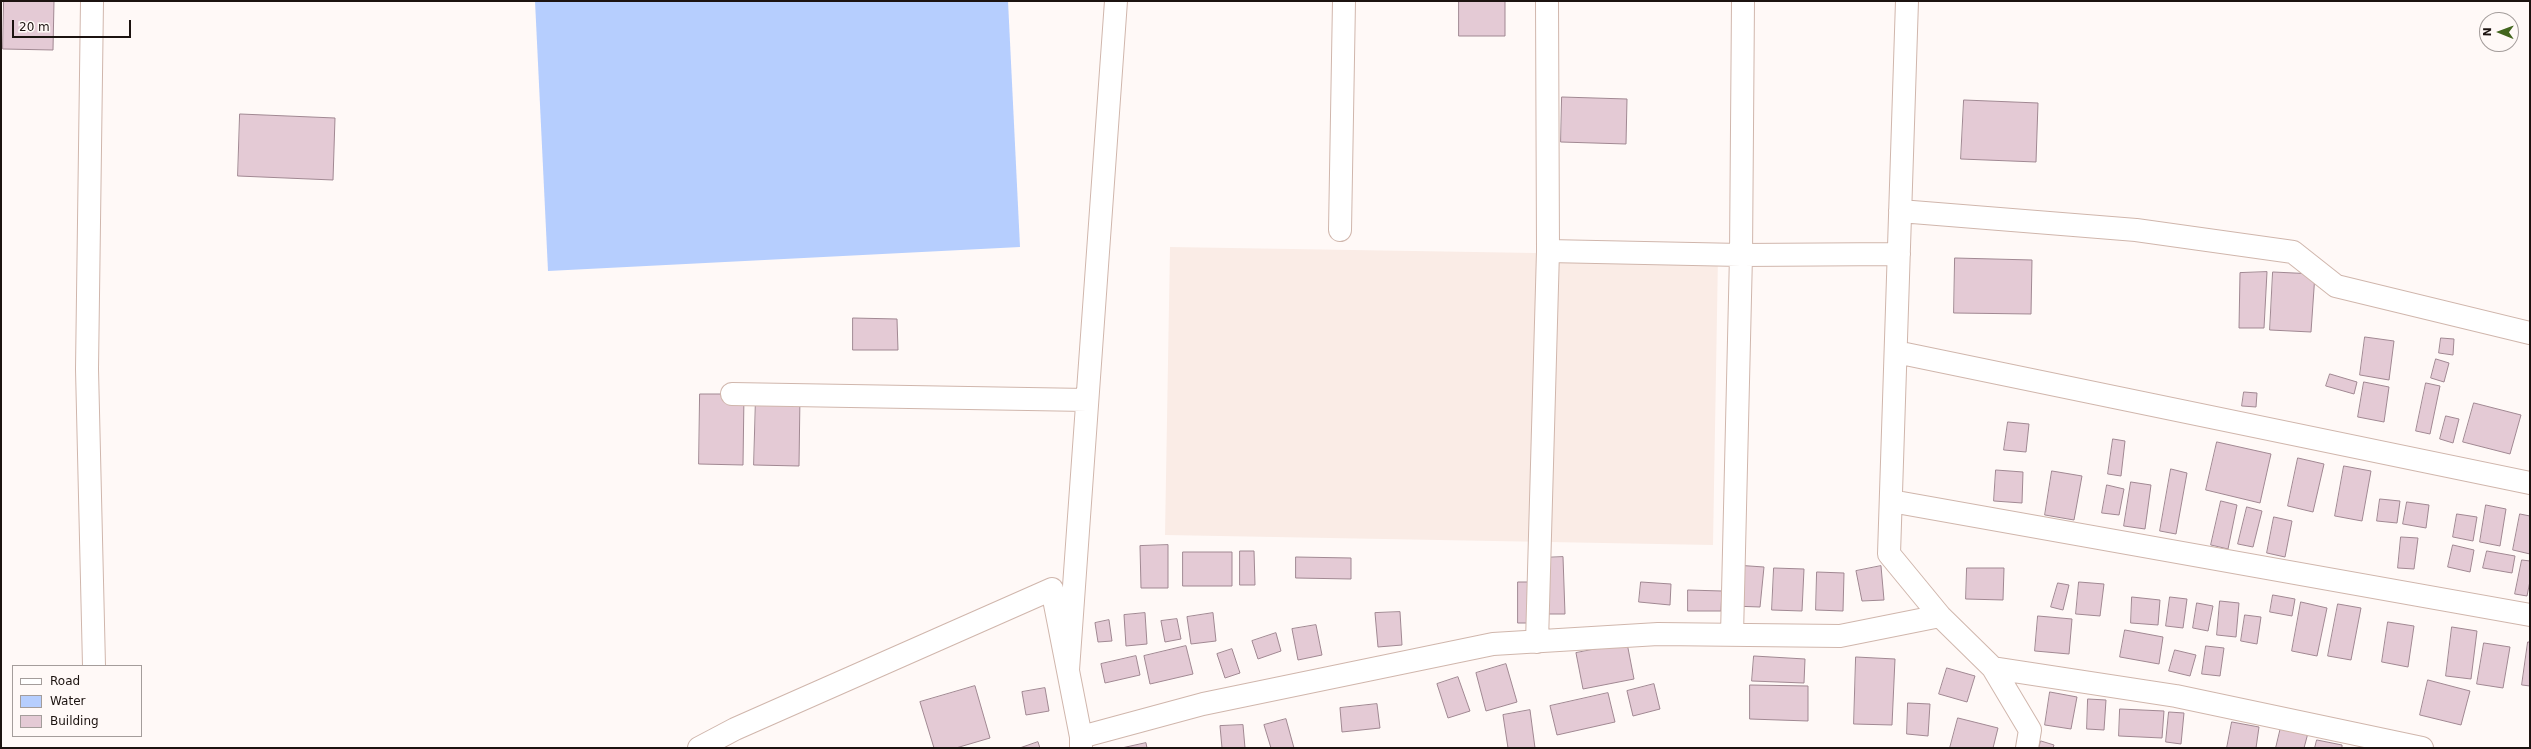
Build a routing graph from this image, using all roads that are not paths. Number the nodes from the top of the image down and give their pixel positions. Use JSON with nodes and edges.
{"nodes":[{"id":1,"x":92,"y":1,"type":"edge"},
{"id":2,"x":1116,"y":1,"type":"edge"},
{"id":3,"x":1344,"y":1,"type":"edge"},
{"id":4,"x":1547,"y":1,"type":"edge"},
{"id":5,"x":1743,"y":1,"type":"edge"},
{"id":6,"x":1907,"y":1,"type":"edge"},
{"id":7,"x":1900,"y":211,"type":"junction"},
{"id":8,"x":1340,"y":230,"type":"dead end"},
{"id":9,"x":1548,"y":251,"type":"junction"},
{"id":10,"x":1899,"y":254,"type":"junction"},
{"id":11,"x":1741,"y":255,"type":"junction"},
{"id":12,"x":2530,"y":332,"type":"edge"},
{"id":13,"x":1896,"y":352,"type":"junction"},
{"id":14,"x":732,"y":394,"type":"dead end"},
{"id":15,"x":1087,"y":400,"type":"junction"},
{"id":16,"x":2530,"y":484,"type":"edge"},
{"id":17,"x":1891,"y":501,"type":"junction"},
{"id":18,"x":2530,"y":615,"type":"edge"},
{"id":19,"x":1940,"y":616,"type":"junction"},
{"id":20,"x":1732,"y":635,"type":"junction"},
{"id":21,"x":1538,"y":642,"type":"junction"},
{"id":22,"x":94,"y":665,"type":"edge"},
{"id":23,"x":1993,"y":668,"type":"junction"},
{"id":24,"x":1068,"y":670,"type":"junction"},
{"id":25,"x":1081,"y":743,"type":"edge"},
{"id":26,"x":699,"y":748,"type":"edge"},
{"id":27,"x":2027,"y":748,"type":"edge"},
{"id":28,"x":2422,"y":748,"type":"edge"}],
"edges":[{"from":1,"to":22,"type":"street"},
{"from":2,"to":15,"type":"street"},
{"from":3,"to":8,"type":"street"},
{"from":4,"to":9,"type":"street"},
{"from":5,"to":11,"type":"street"},
{"from":6,"to":7,"type":"street"},
{"from":7,"to":10,"type":"street"},
{"from":7,"to":12,"type":"street"},
{"from":9,"to":11,"type":"street"},
{"from":9,"to":21,"type":"street"},
{"from":10,"to":11,"type":"street"},
{"from":10,"to":13,"type":"street"},
{"from":11,"to":20,"type":"street"},
{"from":13,"to":16,"type":"street"},
{"from":13,"to":17,"type":"street"},
{"from":14,"to":15,"type":"street"},
{"from":15,"to":24,"type":"street"},
{"from":17,"to":18,"type":"street"},
{"from":17,"to":19,"type":"street"},
{"from":19,"to":20,"type":"street"},
{"from":19,"to":23,"type":"street"},
{"from":20,"to":21,"type":"street"},
{"from":21,"to":25,"type":"street"},
{"from":23,"to":27,"type":"street"},
{"from":23,"to":28,"type":"street"},
{"from":24,"to":25,"type":"street"},
{"from":24,"to":26,"type":"street"}]}
